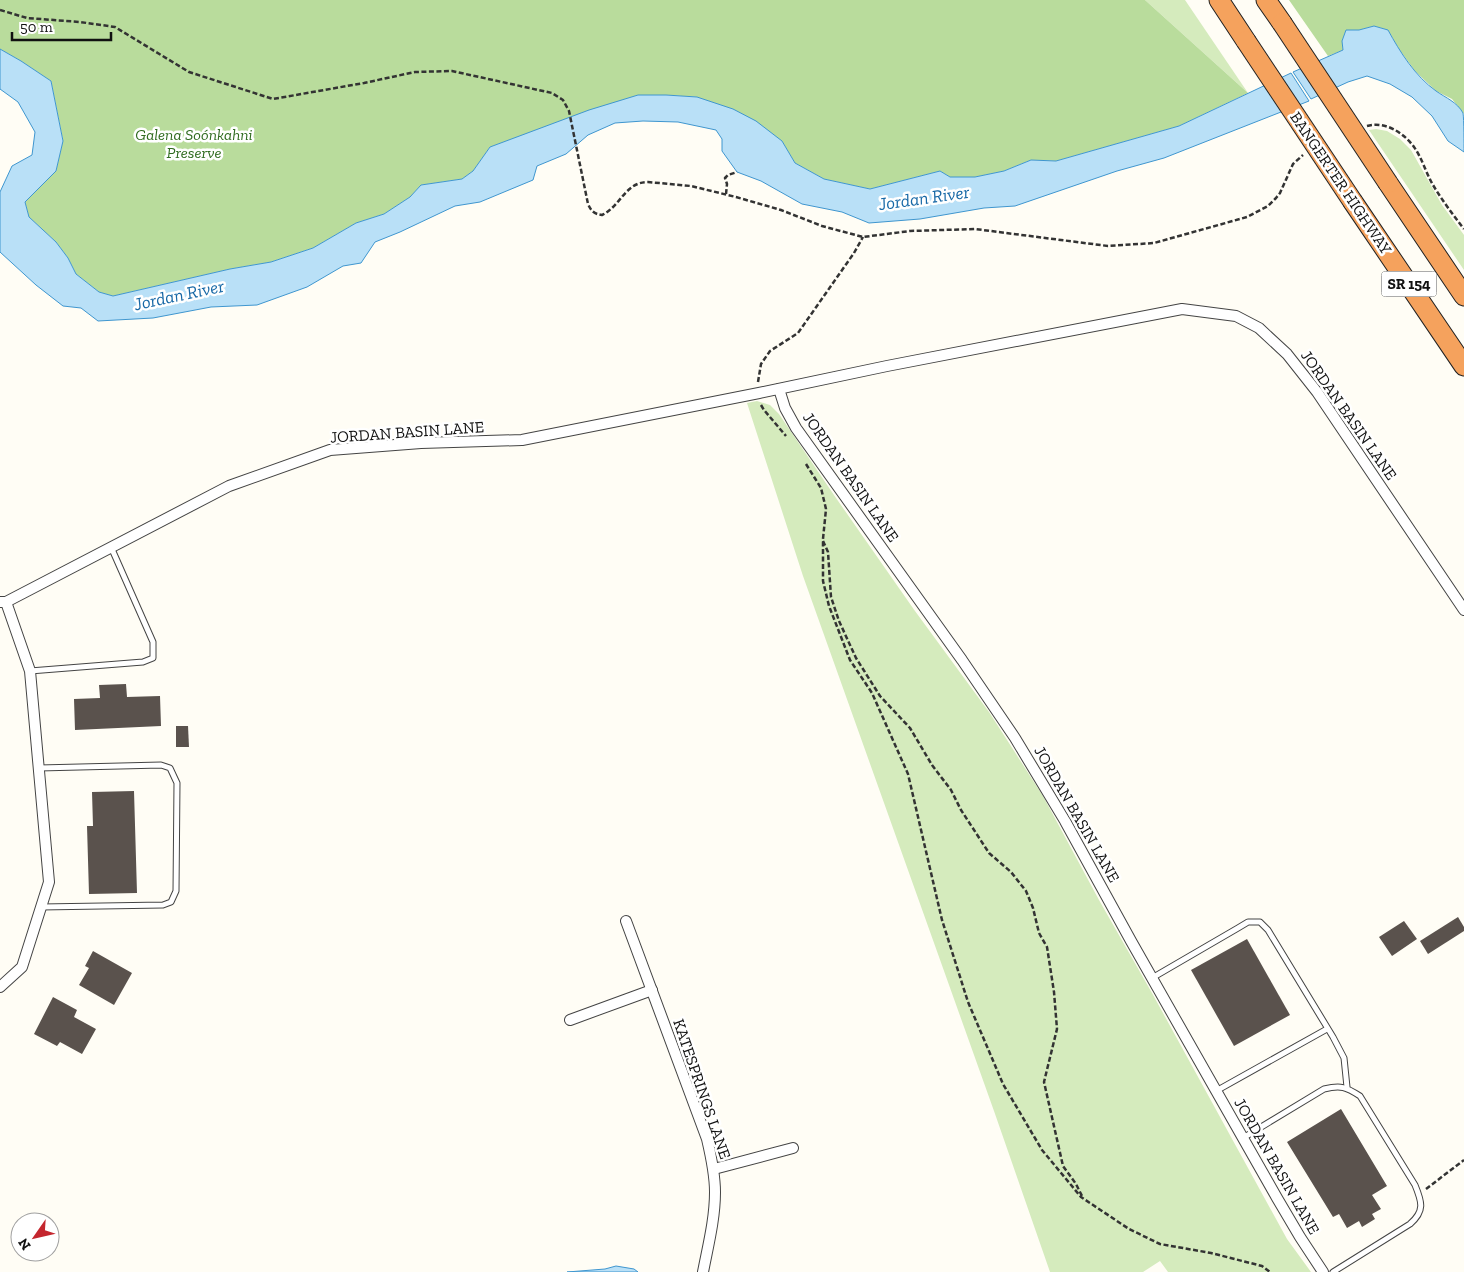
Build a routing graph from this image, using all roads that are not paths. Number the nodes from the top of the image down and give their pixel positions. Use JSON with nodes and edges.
{"nodes":[{"id":1,"x":1219,"y":0,"type":"edge"},
{"id":2,"x":1266,"y":0,"type":"edge"},
{"id":3,"x":1464,"y":296,"type":"edge"},
{"id":4,"x":1464,"y":366,"type":"edge"},
{"id":5,"x":779,"y":389,"type":"junction"},
{"id":6,"x":110,"y":547,"type":"junction"},
{"id":7,"x":3,"y":602,"type":"edge"},
{"id":8,"x":1464,"y":610,"type":"edge"},
{"id":9,"x":30,"y":671,"type":"junction"},
{"id":10,"x":39,"y":768,"type":"junction"},
{"id":11,"x":41,"y":907,"type":"junction"},
{"id":12,"x":626,"y":921,"type":"dead end"},
{"id":13,"x":1152,"y":978,"type":"junction"},
{"id":14,"x":0,"y":987,"type":"edge"},
{"id":15,"x":652,"y":990,"type":"junction"},
{"id":16,"x":570,"y":1020,"type":"dead end"},
{"id":17,"x":1327,"y":1028,"type":"junction"},
{"id":18,"x":1347,"y":1087,"type":"junction"},
{"id":19,"x":1216,"y":1091,"type":"junction"},
{"id":20,"x":1243,"y":1138,"type":"junction"},
{"id":21,"x":793,"y":1148,"type":"dead end"},
{"id":22,"x":714,"y":1169,"type":"junction"},
{"id":23,"x":703,"y":1272,"type":"edge"},
{"id":24,"x":1323,"y":1272,"type":"edge"},
{"id":25,"x":1333,"y":1272,"type":"edge"}],
"edges":[{"from":1,"to":4,"type":"highway","name":"BANGERTER HIGHWAY","number":"SR 154","bridge":true},
{"from":2,"to":3,"type":"highway","number":"SR 154","bridge":true},
{"from":5,"to":6,"type":"street","name":"JORDAN BASIN LANE"},
{"from":5,"to":8,"type":"street","name":"JORDAN BASIN LANE"},
{"from":5,"to":13,"type":"street","name":"JORDAN BASIN LANE"},
{"from":6,"to":7,"type":"street","name":"JORDAN BASIN LANE"},
{"from":6,"to":9,"type":"lane"},
{"from":7,"to":9,"type":"street"},
{"from":9,"to":10,"type":"street"},
{"from":10,"to":11,"type":"street"},
{"from":10,"to":11,"type":"lane"},
{"from":11,"to":14,"type":"street"},
{"from":12,"to":15,"type":"street","name":"KATESPRINGS LANE"},
{"from":13,"to":17,"type":"lane"},
{"from":13,"to":19,"type":"street","name":"JORDAN BASIN LANE"},
{"from":15,"to":16,"type":"street"},
{"from":15,"to":22,"type":"street","name":"KATESPRINGS LANE"},
{"from":17,"to":18,"type":"lane"},
{"from":17,"to":19,"type":"lane"},
{"from":18,"to":20,"type":"lane"},
{"from":18,"to":25,"type":"lane"},
{"from":19,"to":20,"type":"street","name":"JORDAN BASIN LANE"},
{"from":20,"to":24,"type":"street","name":"JORDAN BASIN LANE"},
{"from":21,"to":22,"type":"street"},
{"from":22,"to":23,"type":"street","name":"KATESPRINGS LANE"}]}
